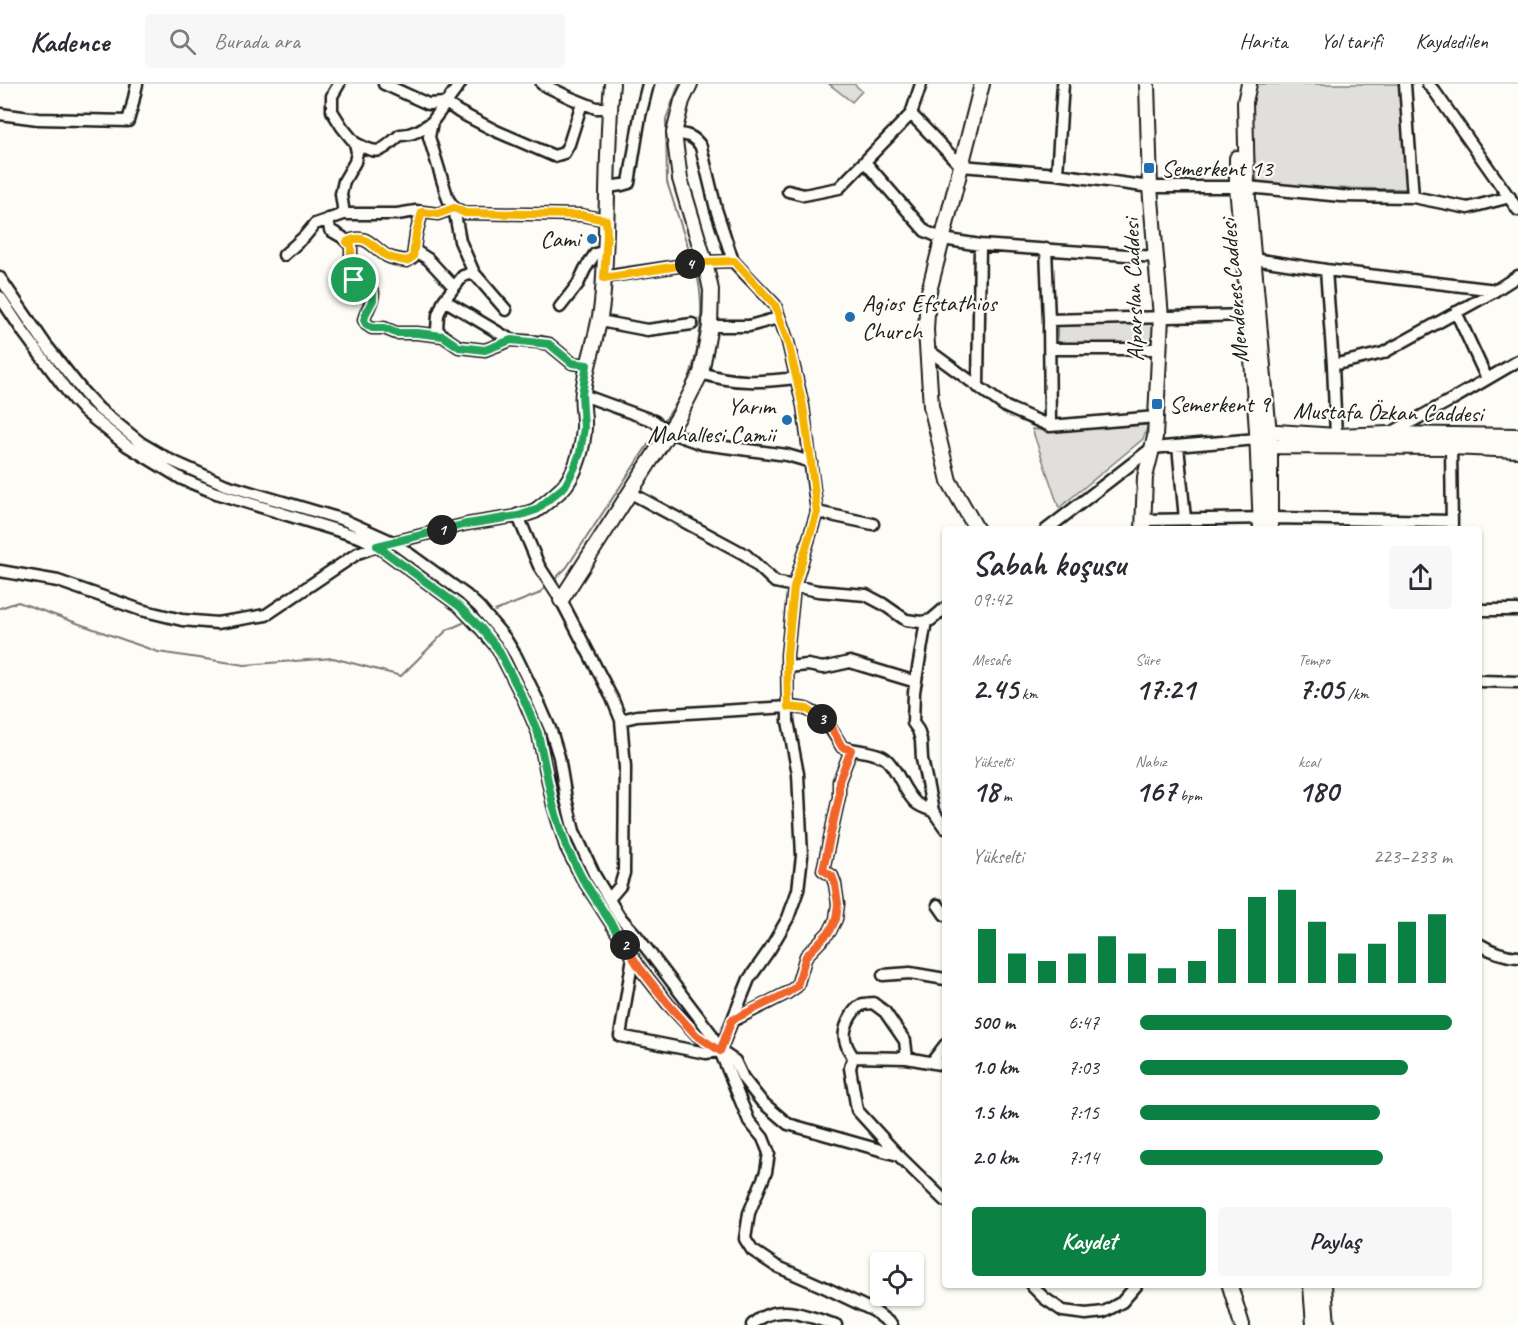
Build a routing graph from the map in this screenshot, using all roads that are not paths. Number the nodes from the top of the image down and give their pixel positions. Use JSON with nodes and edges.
{"nodes":[{"id":1,"x":137,"y":84,"type":"edge"},
{"id":2,"x":339,"y":84,"type":"edge"},
{"id":3,"x":384,"y":84,"type":"edge"},
{"id":4,"x":460,"y":84,"type":"edge"},
{"id":5,"x":542,"y":84,"type":"edge"},
{"id":6,"x":612,"y":84,"type":"edge"},
{"id":7,"x":648,"y":84,"type":"edge"},
{"id":8,"x":690,"y":84,"type":"edge"},
{"id":9,"x":921,"y":84,"type":"edge"},
{"id":10,"x":982,"y":84,"type":"edge"},
{"id":11,"x":1063,"y":84,"type":"edge"},
{"id":12,"x":1147,"y":84,"type":"edge"},
{"id":13,"x":1239,"y":84,"type":"edge"},
{"id":14,"x":1249,"y":84,"type":"edge"},
{"id":15,"x":1405,"y":84,"type":"edge"},
{"id":16,"x":1428,"y":84,"type":"edge"},
{"id":17,"x":446,"y":103,"type":"junction"},
{"id":18,"x":582,"y":103,"type":"junction"},
{"id":19,"x":610,"y":108,"type":"junction"},
{"id":20,"x":0,"y":114,"type":"edge"},
{"id":21,"x":911,"y":114,"type":"junction"},
{"id":22,"x":432,"y":122,"type":"junction"},
{"id":23,"x":674,"y":132,"type":"junction"},
{"id":24,"x":355,"y":143,"type":"junction"},
{"id":25,"x":865,"y":162,"type":"junction"},
{"id":26,"x":961,"y":166,"type":"junction"},
{"id":27,"x":1057,"y":174,"type":"junction"},
{"id":28,"x":607,"y":187,"type":"junction"},
{"id":29,"x":1242,"y":187,"type":"junction"},
{"id":30,"x":1150,"y":188,"type":"junction"},
{"id":31,"x":788,"y":191,"type":"dead end"},
{"id":32,"x":1413,"y":197,"type":"junction"},
{"id":33,"x":1510,"y":197,"type":"junction"},
{"id":34,"x":454,"y":208,"type":"junction"},
{"id":35,"x":1518,"y":210,"type":"edge"},
{"id":36,"x":422,"y":212,"type":"junction"},
{"id":37,"x":344,"y":214,"type":"junction"},
{"id":38,"x":328,"y":219,"type":"junction"},
{"id":39,"x":606,"y":220,"type":"junction"},
{"id":40,"x":943,"y":239,"type":"junction"},
{"id":41,"x":347,"y":242,"type":"junction"},
{"id":42,"x":980,"y":245,"type":"junction"},
{"id":43,"x":1046,"y":249,"type":"junction"},
{"id":44,"x":414,"y":250,"type":"junction"},
{"id":45,"x":606,"y":251,"type":"junction"},
{"id":46,"x":284,"y":255,"type":"dead end"},
{"id":47,"x":1156,"y":257,"type":"junction"},
{"id":48,"x":1254,"y":259,"type":"junction"},
{"id":49,"x":734,"y":261,"type":"junction"},
{"id":50,"x":700,"y":263,"type":"junction"},
{"id":51,"x":1326,"y":270,"type":"junction"},
{"id":52,"x":474,"y":273,"type":"junction"},
{"id":53,"x":1518,"y":276,"type":"edge"},
{"id":54,"x":0,"y":278,"type":"edge"},
{"id":55,"x":604,"y":278,"type":"junction"},
{"id":56,"x":454,"y":287,"type":"junction"},
{"id":57,"x":1496,"y":290,"type":"junction"},
{"id":58,"x":0,"y":297,"type":"edge"},
{"id":59,"x":444,"y":300,"type":"junction"},
{"id":60,"x":560,"y":307,"type":"dead end"},
{"id":61,"x":506,"y":310,"type":"dead end"},
{"id":62,"x":1456,"y":312,"type":"junction"},
{"id":63,"x":1249,"y":315,"type":"junction"},
{"id":64,"x":1161,"y":317,"type":"junction"},
{"id":65,"x":778,"y":318,"type":"junction"},
{"id":66,"x":1049,"y":320,"type":"junction"},
{"id":67,"x":600,"y":321,"type":"junction"},
{"id":68,"x":692,"y":324,"type":"dead end"},
{"id":69,"x":710,"y":326,"type":"junction"},
{"id":70,"x":443,"y":336,"type":"junction"},
{"id":71,"x":511,"y":340,"type":"junction"},
{"id":72,"x":1050,"y":349,"type":"junction"},
{"id":73,"x":1160,"y":349,"type":"junction"},
{"id":74,"x":928,"y":350,"type":"junction"},
{"id":75,"x":1518,"y":361,"type":"edge"},
{"id":76,"x":587,"y":365,"type":"junction"},
{"id":77,"x":1333,"y":365,"type":"junction"},
{"id":78,"x":701,"y":373,"type":"junction"},
{"id":79,"x":796,"y":378,"type":"junction"},
{"id":80,"x":1487,"y":379,"type":"junction"},
{"id":81,"x":978,"y":387,"type":"junction"},
{"id":82,"x":582,"y":394,"type":"junction"},
{"id":83,"x":1156,"y":417,"type":"junction"},
{"id":84,"x":1050,"y":426,"type":"junction"},
{"id":85,"x":668,"y":432,"type":"junction"},
{"id":86,"x":1389,"y":434,"type":"junction"},
{"id":87,"x":1336,"y":436,"type":"junction"},
{"id":88,"x":1518,"y":436,"type":"edge"},
{"id":89,"x":1262,"y":439,"type":"junction"},
{"id":90,"x":1178,"y":446,"type":"junction"},
{"id":91,"x":1451,"y":447,"type":"junction"},
{"id":92,"x":1152,"y":448,"type":"junction"},
{"id":93,"x":1518,"y":450,"type":"edge"},
{"id":94,"x":811,"y":462,"type":"junction"},
{"id":95,"x":631,"y":492,"type":"junction"},
{"id":96,"x":817,"y":512,"type":"junction"},
{"id":97,"x":518,"y":516,"type":"junction"},
{"id":98,"x":1185,"y":519,"type":"junction"},
{"id":99,"x":873,"y":524,"type":"dead end"},
{"id":100,"x":1265,"y":524,"type":"edge"},
{"id":101,"x":1143,"y":525,"type":"edge"},
{"id":102,"x":1452,"y":525,"type":"edge"},
{"id":103,"x":975,"y":526,"type":"edge"},
{"id":104,"x":1051,"y":526,"type":"edge"},
{"id":105,"x":393,"y":542,"type":"junction"},
{"id":106,"x":377,"y":546,"type":"junction"},
{"id":107,"x":0,"y":571,"type":"edge"},
{"id":108,"x":794,"y":587,"type":"junction"},
{"id":109,"x":558,"y":595,"type":"junction"},
{"id":110,"x":1482,"y":610,"type":"edge"},
{"id":111,"x":1518,"y":610,"type":"edge"},
{"id":112,"x":942,"y":611,"type":"edge"},
{"id":113,"x":926,"y":621,"type":"junction"},
{"id":114,"x":788,"y":667,"type":"junction"},
{"id":115,"x":1482,"y":681,"type":"edge"},
{"id":116,"x":916,"y":682,"type":"junction"},
{"id":117,"x":1518,"y":682,"type":"edge"},
{"id":118,"x":788,"y":707,"type":"junction"},
{"id":119,"x":621,"y":720,"type":"junction"},
{"id":120,"x":851,"y":750,"type":"junction"},
{"id":121,"x":933,"y":812,"type":"junction"},
{"id":122,"x":942,"y":824,"type":"edge"},
{"id":123,"x":609,"y":899,"type":"junction"},
{"id":124,"x":938,"y":905,"type":"dead end"},
{"id":125,"x":942,"y":911,"type":"edge"},
{"id":126,"x":1482,"y":946,"type":"edge"},
{"id":127,"x":633,"y":957,"type":"junction"},
{"id":128,"x":1518,"y":957,"type":"edge"},
{"id":129,"x":883,"y":975,"type":"dead end"},
{"id":130,"x":942,"y":978,"type":"edge"},
{"id":131,"x":732,"y":1020,"type":"junction"},
{"id":132,"x":942,"y":1049,"type":"edge"},
{"id":133,"x":720,"y":1051,"type":"junction"},
{"id":134,"x":853,"y":1057,"type":"junction"},
{"id":135,"x":907,"y":1058,"type":"junction"},
{"id":136,"x":932,"y":1062,"type":"junction"},
{"id":137,"x":942,"y":1064,"type":"edge"},
{"id":138,"x":898,"y":1155,"type":"junction"},
{"id":139,"x":942,"y":1198,"type":"edge"},
{"id":140,"x":1034,"y":1288,"type":"edge"},
{"id":141,"x":1134,"y":1288,"type":"edge"},
{"id":142,"x":1231,"y":1288,"type":"edge"},
{"id":143,"x":1311,"y":1288,"type":"edge"},
{"id":144,"x":1324,"y":1288,"type":"edge"},
{"id":145,"x":752,"y":1325,"type":"edge"},
{"id":146,"x":837,"y":1325,"type":"edge"},
{"id":147,"x":892,"y":1325,"type":"edge"},
{"id":148,"x":1242,"y":1325,"type":"edge"},
{"id":149,"x":1314,"y":1325,"type":"edge"},
{"id":150,"x":1327,"y":1325,"type":"edge"}],
"edges":[{"from":1,"to":20,"type":"street"},
{"from":2,"to":24,"type":"street"},
{"from":3,"to":17,"type":"street"},
{"from":4,"to":17,"type":"street"},
{"from":5,"to":18,"type":"street"},
{"from":6,"to":19,"type":"main road"},
{"from":7,"to":28,"type":"street"},
{"from":8,"to":23,"type":"main road"},
{"from":9,"to":21,"type":"street"},
{"from":10,"to":26,"type":"main road"},
{"from":11,"to":27,"type":"street"},
{"from":12,"to":30,"type":"main road","name":"Alparslan Caddesi"},
{"from":13,"to":29,"type":"main road","name":"Menderes Caddesi"},
{"from":14,"to":29,"type":"main road","name":"Menderes Caddesi"},
{"from":15,"to":32,"type":"street"},
{"from":16,"to":33,"type":"street"},
{"from":17,"to":18,"type":"street"},
{"from":17,"to":22,"type":"street"},
{"from":18,"to":19,"type":"street"},
{"from":19,"to":28,"type":"main road"},
{"from":21,"to":25,"type":"street"},
{"from":21,"to":26,"type":"street"},
{"from":22,"to":24,"type":"street"},
{"from":22,"to":34,"type":"street"},
{"from":23,"to":49,"type":"street"},
{"from":23,"to":50,"type":"main road"},
{"from":24,"to":37,"type":"street"},
{"from":25,"to":31,"type":"street"},
{"from":25,"to":40,"type":"street"},
{"from":26,"to":27,"type":"street"},
{"from":26,"to":40,"type":"main road"},
{"from":27,"to":30,"type":"street"},
{"from":28,"to":39,"type":"main road"},
{"from":29,"to":30,"type":"street"},
{"from":29,"to":32,"type":"street"},
{"from":29,"to":48,"type":"main road","name":"Menderes Caddesi"},
{"from":29,"to":63,"type":"main road","name":"Menderes Caddesi"},
{"from":30,"to":47,"type":"main road","name":"Alparslan Caddesi"},
{"from":32,"to":33,"type":"street"},
{"from":33,"to":35,"type":"street"},
{"from":34,"to":36,"type":"street"},
{"from":34,"to":39,"type":"street"},
{"from":34,"to":52,"type":"street"},
{"from":36,"to":37,"type":"street"},
{"from":36,"to":44,"type":"street"},
{"from":37,"to":38,"type":"street"},
{"from":38,"to":41,"type":"street"},
{"from":38,"to":46,"type":"street"},
{"from":39,"to":45,"type":"main road"},
{"from":40,"to":42,"type":"street"},
{"from":40,"to":74,"type":"main road"},
{"from":41,"to":44,"type":"street"},
{"from":41,"to":70,"type":"street"},
{"from":42,"to":43,"type":"street"},
{"from":42,"to":81,"type":"street"},
{"from":43,"to":47,"type":"street"},
{"from":43,"to":66,"type":"street"},
{"from":44,"to":56,"type":"street"},
{"from":45,"to":55,"type":"main road"},
{"from":45,"to":60,"type":"street"},
{"from":47,"to":64,"type":"main road","name":"Alparslan Caddesi"},
{"from":48,"to":51,"type":"street"},
{"from":48,"to":89,"type":"main road","name":"Menderes Caddesi"},
{"from":49,"to":50,"type":"street"},
{"from":49,"to":65,"type":"street"},
{"from":50,"to":55,"type":"street"},
{"from":50,"to":69,"type":"main road"},
{"from":51,"to":57,"type":"street"},
{"from":51,"to":77,"type":"street"},
{"from":52,"to":56,"type":"street"},
{"from":52,"to":61,"type":"street"},
{"from":53,"to":57,"type":"street"},
{"from":54,"to":105,"type":"street"},
{"from":55,"to":67,"type":"main road"},
{"from":56,"to":59,"type":"street"},
{"from":57,"to":62,"type":"street"},
{"from":58,"to":106,"type":"street"},
{"from":59,"to":70,"type":"street"},
{"from":59,"to":71,"type":"street"},
{"from":62,"to":77,"type":"street"},
{"from":62,"to":80,"type":"street"},
{"from":63,"to":64,"type":"street"},
{"from":63,"to":89,"type":"main road","name":"Menderes Caddesi"},
{"from":64,"to":66,"type":"street"},
{"from":64,"to":73,"type":"main road","name":"Alparslan Caddesi"},
{"from":65,"to":69,"type":"street"},
{"from":65,"to":79,"type":"street"},
{"from":66,"to":72,"type":"street"},
{"from":67,"to":68,"type":"street"},
{"from":67,"to":76,"type":"main road"},
{"from":69,"to":78,"type":"main road"},
{"from":70,"to":71,"type":"street"},
{"from":71,"to":76,"type":"street"},
{"from":72,"to":73,"type":"street"},
{"from":72,"to":84,"type":"street"},
{"from":73,"to":83,"type":"main road","name":"Alparslan Caddesi"},
{"from":74,"to":81,"type":"street"},
{"from":74,"to":103,"type":"main road"},
{"from":75,"to":80,"type":"street"},
{"from":76,"to":82,"type":"main road"},
{"from":77,"to":87,"type":"street"},
{"from":78,"to":79,"type":"street"},
{"from":78,"to":85,"type":"main road"},
{"from":79,"to":94,"type":"street"},
{"from":80,"to":86,"type":"street"},
{"from":81,"to":84,"type":"street"},
{"from":82,"to":85,"type":"street"},
{"from":82,"to":97,"type":"main road"},
{"from":83,"to":84,"type":"street"},
{"from":83,"to":92,"type":"main road","name":"Alparslan Caddesi"},
{"from":85,"to":94,"type":"street"},
{"from":85,"to":95,"type":"main road"},
{"from":86,"to":87,"type":"main road","name":"Mustafa Özkan Caddesi"},
{"from":86,"to":88,"type":"main road","name":"Mustafa Özkan Caddesi"},
{"from":87,"to":89,"type":"main road","name":"Mustafa Özkan Caddesi"},
{"from":89,"to":90,"type":"street"},
{"from":89,"to":91,"type":"main road","name":"Mustafa Özkan Caddesi"},
{"from":89,"to":100,"type":"main road","name":"Menderes Caddesi"},
{"from":90,"to":92,"type":"street"},
{"from":90,"to":98,"type":"street"},
{"from":91,"to":93,"type":"main road","name":"Mustafa Özkan Caddesi"},
{"from":91,"to":102,"type":"street"},
{"from":92,"to":101,"type":"main road","name":"Alparslan Caddesi"},
{"from":92,"to":104,"type":"street"},
{"from":94,"to":96,"type":"street"},
{"from":95,"to":108,"type":"street"},
{"from":95,"to":109,"type":"main road"},
{"from":96,"to":99,"type":"street"},
{"from":96,"to":108,"type":"street"},
{"from":97,"to":105,"type":"street"},
{"from":97,"to":109,"type":"street"},
{"from":98,"to":100,"type":"street"},
{"from":98,"to":101,"type":"street"},
{"from":100,"to":102,"type":"street"},
{"from":105,"to":106,"type":"street"},
{"from":105,"to":123,"type":"street"},
{"from":106,"to":107,"type":"street"},
{"from":106,"to":127,"type":"street"},
{"from":108,"to":113,"type":"street"},
{"from":108,"to":114,"type":"street"},
{"from":109,"to":119,"type":"street"},
{"from":110,"to":111,"type":"street"},
{"from":112,"to":113,"type":"street"},
{"from":113,"to":116,"type":"street"},
{"from":114,"to":116,"type":"street"},
{"from":114,"to":118,"type":"street"},
{"from":115,"to":117,"type":"street"},
{"from":116,"to":121,"type":"street"},
{"from":118,"to":119,"type":"street"},
{"from":118,"to":120,"type":"street"},
{"from":118,"to":131,"type":"street"},
{"from":119,"to":123,"type":"street"},
{"from":120,"to":121,"type":"street"},
{"from":120,"to":131,"type":"street"},
{"from":121,"to":122,"type":"street"},
{"from":123,"to":133,"type":"street"},
{"from":124,"to":125,"type":"street"},
{"from":126,"to":128,"type":"street"},
{"from":127,"to":133,"type":"street"},
{"from":127,"to":133,"type":"street"},
{"from":129,"to":130,"type":"street"},
{"from":131,"to":133,"type":"street"},
{"from":132,"to":136,"type":"street"},
{"from":133,"to":138,"type":"street"},
{"from":133,"to":147,"type":"street"},
{"from":134,"to":135,"type":"street"},
{"from":134,"to":135,"type":"street"},
{"from":134,"to":138,"type":"street"},
{"from":135,"to":136,"type":"street"},
{"from":136,"to":137,"type":"street"},
{"from":138,"to":139,"type":"street"},
{"from":140,"to":141,"type":"street"},
{"from":142,"to":148,"type":"main road"},
{"from":143,"to":149,"type":"main road"},
{"from":144,"to":150,"type":"main road"},
{"from":145,"to":146,"type":"street"}]}
